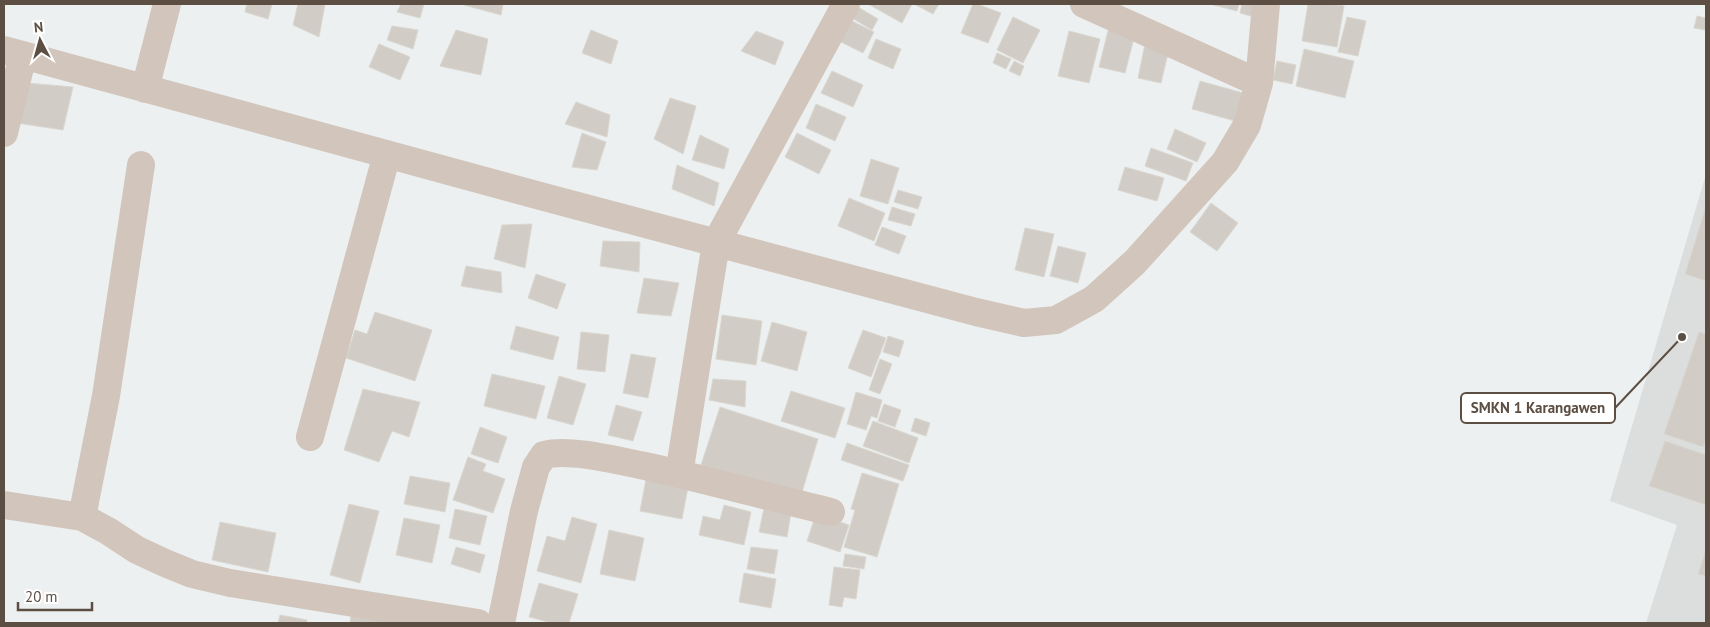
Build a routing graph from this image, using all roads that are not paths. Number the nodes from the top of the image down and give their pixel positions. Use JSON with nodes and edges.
{"nodes":[{"id":1,"x":167,"y":4,"type":"edge"},
{"id":2,"x":846,"y":4,"type":"edge"},
{"id":3,"x":1084,"y":4,"type":"edge"},
{"id":4,"x":1266,"y":4,"type":"edge"},
{"id":5,"x":14,"y":52,"type":"edge"},
{"id":6,"x":1259,"y":83,"type":"junction"},
{"id":7,"x":145,"y":89,"type":"junction"},
{"id":8,"x":4,"y":133,"type":"edge"},
{"id":9,"x":387,"y":154,"type":"junction"},
{"id":10,"x":141,"y":166,"type":"dead end"},
{"id":11,"x":716,"y":243,"type":"junction"},
{"id":12,"x":310,"y":437,"type":"dead end"},
{"id":13,"x":679,"y":474,"type":"junction"},
{"id":14,"x":4,"y":506,"type":"edge"},
{"id":15,"x":831,"y":512,"type":"dead end"},
{"id":16,"x":82,"y":517,"type":"junction"},
{"id":17,"x":478,"y":623,"type":"edge"},
{"id":18,"x":500,"y":623,"type":"edge"}],
"edges":[{"from":1,"to":7,"type":"street"},
{"from":2,"to":11,"type":"street"},
{"from":3,"to":6,"type":"street"},
{"from":4,"to":6,"type":"street"},
{"from":5,"to":7,"type":"street"},
{"from":5,"to":8,"type":"street"},
{"from":6,"to":11,"type":"street"},
{"from":7,"to":9,"type":"street"},
{"from":9,"to":11,"type":"street"},
{"from":9,"to":12,"type":"street"},
{"from":10,"to":16,"type":"street"},
{"from":11,"to":13,"type":"street"},
{"from":13,"to":15,"type":"street"},
{"from":13,"to":18,"type":"street"},
{"from":14,"to":16,"type":"street"},
{"from":16,"to":17,"type":"street"}]}
